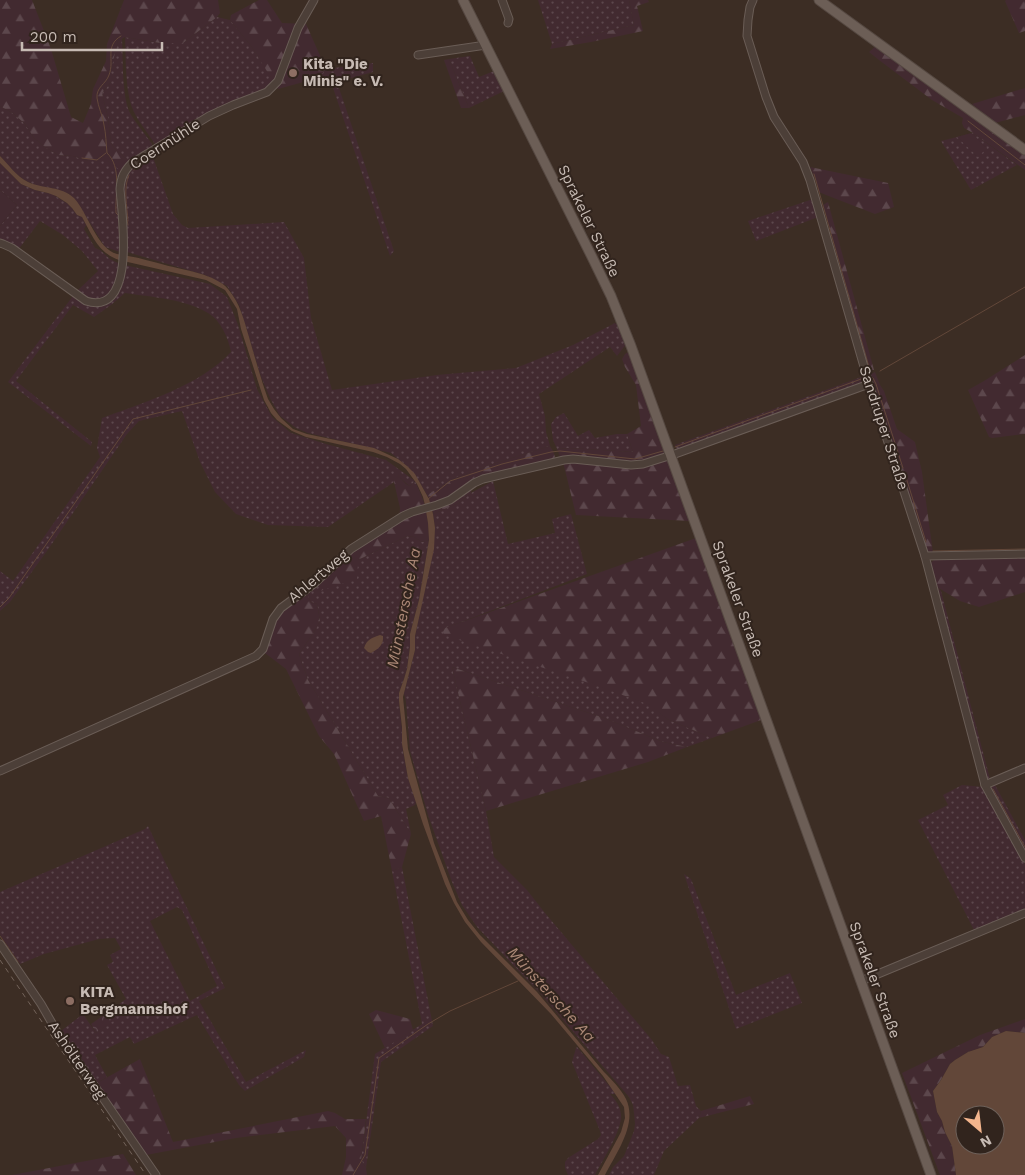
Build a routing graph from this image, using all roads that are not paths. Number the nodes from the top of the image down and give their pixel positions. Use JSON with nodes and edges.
{"nodes":[{"id":1,"x":314,"y":0,"type":"edge"},
{"id":2,"x":463,"y":0,"type":"edge"},
{"id":3,"x":502,"y":0,"type":"edge"},
{"id":4,"x":753,"y":0,"type":"edge"},
{"id":5,"x":819,"y":0,"type":"edge"},
{"id":6,"x":508,"y":23,"type":"dead end"},
{"id":7,"x":486,"y":45,"type":"junction"},
{"id":8,"x":418,"y":55,"type":"dead end"},
{"id":9,"x":1025,"y":150,"type":"edge"},
{"id":10,"x":0,"y":243,"type":"edge"},
{"id":11,"x":868,"y":379,"type":"junction"},
{"id":12,"x":671,"y":455,"type":"junction"},
{"id":13,"x":1025,"y":554,"type":"edge"},
{"id":14,"x":926,"y":556,"type":"junction"},
{"id":15,"x":1025,"y":768,"type":"edge"},
{"id":16,"x":0,"y":771,"type":"edge"},
{"id":17,"x":985,"y":785,"type":"junction"},
{"id":18,"x":1025,"y":858,"type":"edge"},
{"id":19,"x":1025,"y":912,"type":"edge"},
{"id":20,"x":0,"y":944,"type":"edge"},
{"id":21,"x":861,"y":981,"type":"junction"},
{"id":22,"x":156,"y":1175,"type":"edge"},
{"id":23,"x":931,"y":1175,"type":"edge"}],
"edges":[{"from":1,"to":10,"type":"street","name":"Coermühle"},
{"from":2,"to":7,"type":"main road","name":"Sprakeler Straße"},
{"from":3,"to":6,"type":"street"},
{"from":4,"to":11,"type":"street","name":"Sandruper Straße"},
{"from":5,"to":9,"type":"main road"},
{"from":7,"to":8,"type":"street"},
{"from":7,"to":12,"type":"main road","name":"Sprakeler Straße"},
{"from":11,"to":12,"type":"street","name":"Ahlertweg"},
{"from":11,"to":14,"type":"street","name":"Sandruper Straße"},
{"from":12,"to":16,"type":"street","name":"Ahlertweg"},
{"from":12,"to":21,"type":"main road","name":"Sprakeler Straße"},
{"from":13,"to":14,"type":"street"},
{"from":14,"to":17,"type":"street","name":"Sandruper Straße"},
{"from":15,"to":17,"type":"street"},
{"from":17,"to":18,"type":"street","name":"Sandruper Straße"},
{"from":19,"to":21,"type":"street"},
{"from":20,"to":22,"type":"street","name":"Ashölterweg"},
{"from":21,"to":23,"type":"main road","name":"Sprakeler Straße"}]}
